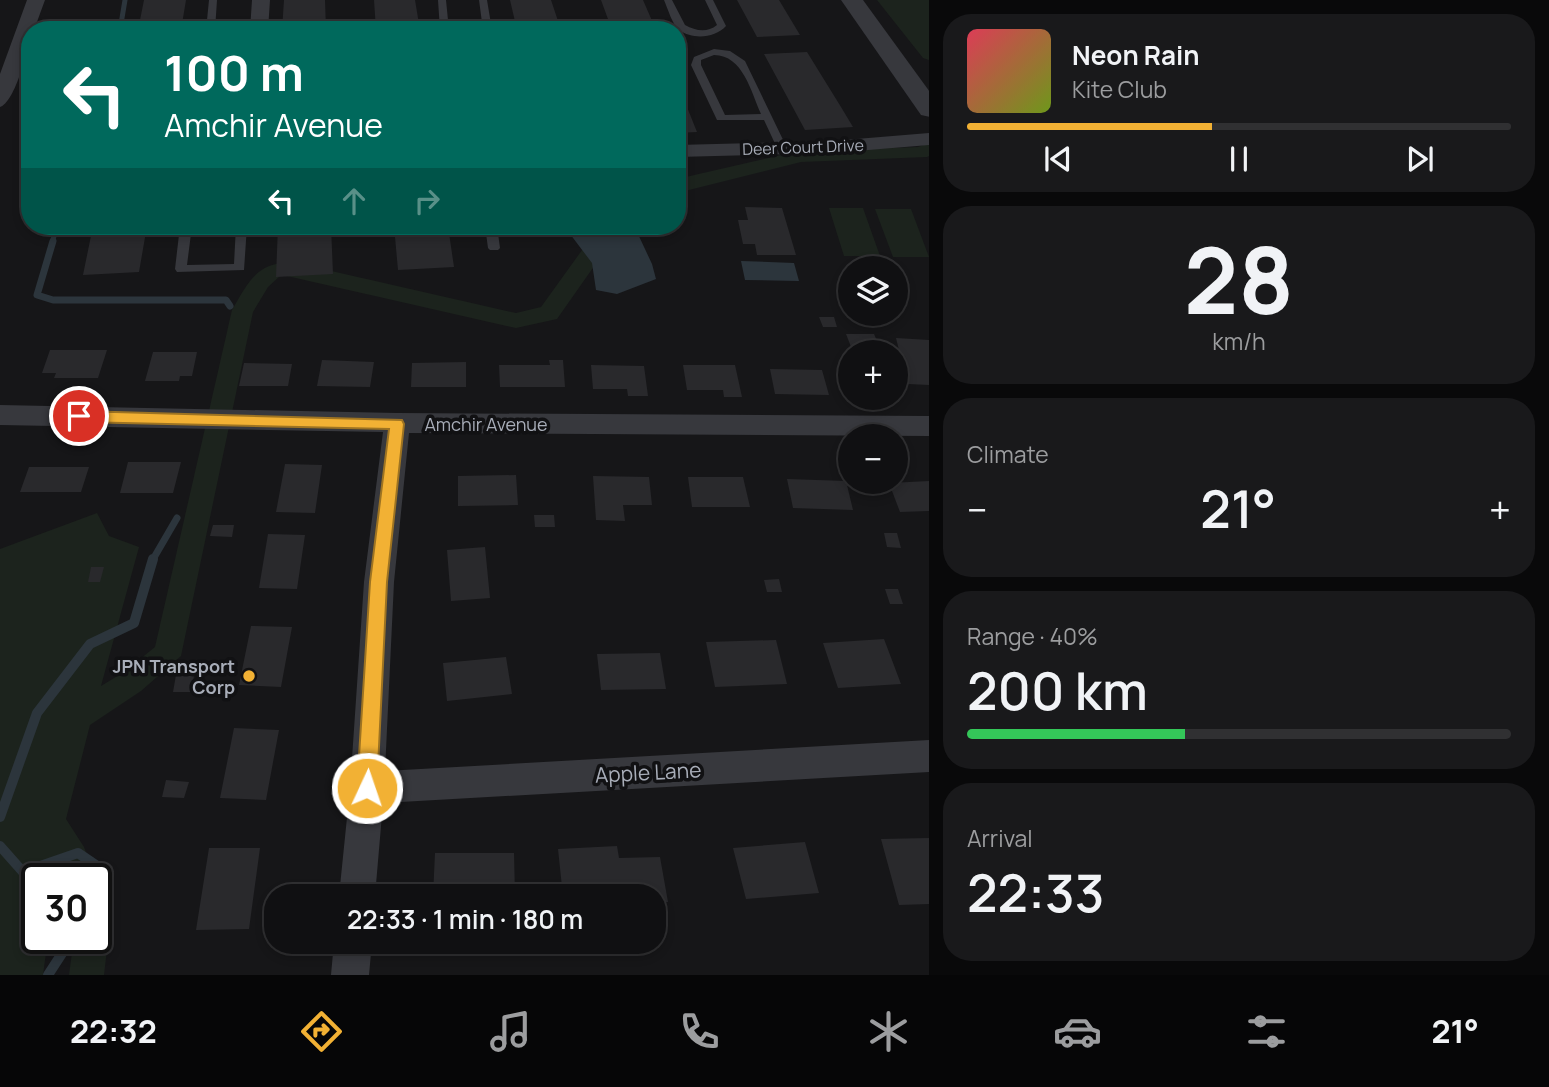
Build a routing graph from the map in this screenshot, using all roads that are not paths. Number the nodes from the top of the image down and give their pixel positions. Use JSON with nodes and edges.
{"nodes":[{"id":1,"x":36,"y":0,"type":"edge"},
{"id":2,"x":213,"y":0,"type":"edge"},
{"id":3,"x":261,"y":0,"type":"edge"},
{"id":4,"x":442,"y":0,"type":"edge"},
{"id":5,"x":484,"y":0,"type":"edge"},
{"id":6,"x":668,"y":0,"type":"edge"},
{"id":7,"x":709,"y":0,"type":"edge"},
{"id":8,"x":852,"y":0,"type":"edge"},
{"id":9,"x":29,"y":21,"type":"edge"},
{"id":10,"x":211,"y":21,"type":"edge"},
{"id":11,"x":260,"y":21,"type":"edge"},
{"id":12,"x":444,"y":21,"type":"edge"},
{"id":13,"x":487,"y":21,"type":"edge"},
{"id":14,"x":678,"y":21,"type":"edge"},
{"id":15,"x":686,"y":28,"type":"edge"},
{"id":16,"x":21,"y":42,"type":"edge"},
{"id":17,"x":0,"y":101,"type":"edge"},
{"id":18,"x":929,"y":110,"type":"edge"},
{"id":19,"x":767,"y":117,"type":"junction"},
{"id":20,"x":929,"y":139,"type":"edge"},
{"id":21,"x":782,"y":148,"type":"junction"},
{"id":22,"x":686,"y":150,"type":"edge"},
{"id":23,"x":185,"y":235,"type":"edge"},
{"id":24,"x":242,"y":235,"type":"edge"},
{"id":25,"x":492,"y":235,"type":"edge"},
{"id":26,"x":494,"y":248,"type":"dead end"},
{"id":27,"x":0,"y":415,"type":"edge"},
{"id":28,"x":397,"y":424,"type":"junction"},
{"id":29,"x":929,"y":426,"type":"edge"},
{"id":30,"x":929,"y":756,"type":"edge"},
{"id":31,"x":367,"y":788,"type":"junction"},
{"id":32,"x":358,"y":884,"type":"edge"},
{"id":33,"x":352,"y":954,"type":"edge"},
{"id":34,"x":350,"y":975,"type":"edge"}],
"edges":[{"from":1,"to":9,"type":"street"},
{"from":2,"to":10,"type":"lane"},
{"from":3,"to":11,"type":"street"},
{"from":4,"to":12,"type":"lane"},
{"from":5,"to":13,"type":"lane"},
{"from":6,"to":14,"type":"lane"},
{"from":7,"to":15,"type":"lane"},
{"from":8,"to":18,"type":"street"},
{"from":16,"to":17,"type":"street"},
{"from":19,"to":19,"type":"lane"},
{"from":19,"to":21,"type":"lane"},
{"from":20,"to":21,"type":"street","name":"Deer Court Drive"},
{"from":21,"to":22,"type":"street","name":"Deer Court Drive"},
{"from":23,"to":24,"type":"lane"},
{"from":25,"to":26,"type":"lane"},
{"from":27,"to":28,"type":"street","name":"Amchir Avenue"},
{"from":28,"to":29,"type":"street","name":"Amchir Avenue"},
{"from":28,"to":31,"type":"street"},
{"from":30,"to":31,"type":"street","name":"Apple Lane"},
{"from":31,"to":32,"type":"street"},
{"from":33,"to":34,"type":"street"}]}
